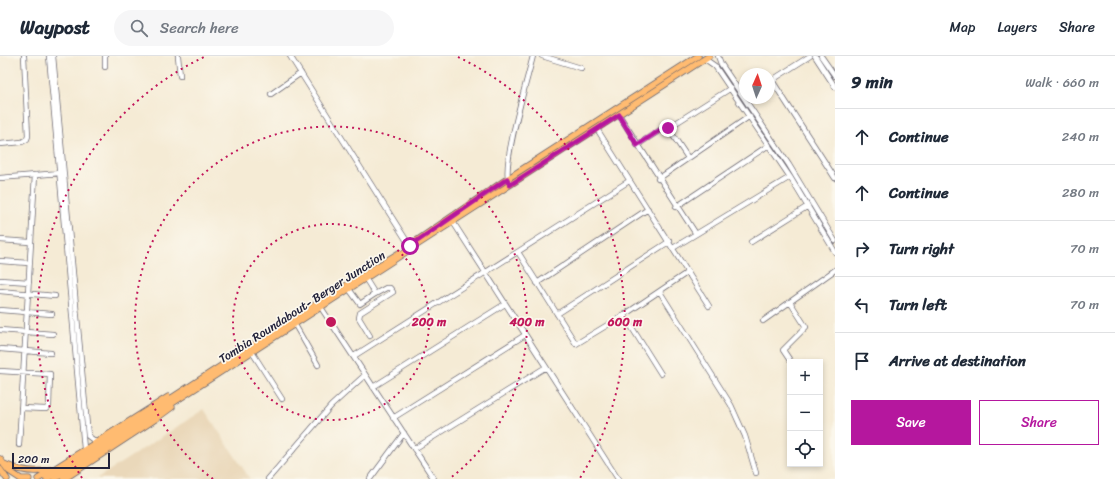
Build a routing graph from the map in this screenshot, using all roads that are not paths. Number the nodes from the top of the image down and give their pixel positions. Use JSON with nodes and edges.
{"nodes":[{"id":1,"x":24,"y":56,"type":"edge"},
{"id":2,"x":49,"y":56,"type":"edge"},
{"id":3,"x":53,"y":56,"type":"edge"},
{"id":4,"x":105,"y":56,"type":"edge"},
{"id":5,"x":178,"y":56,"type":"edge"},
{"id":6,"x":290,"y":56,"type":"edge"},
{"id":7,"x":533,"y":56,"type":"edge"},
{"id":8,"x":542,"y":56,"type":"edge"},
{"id":9,"x":696,"y":56,"type":"edge"},
{"id":10,"x":718,"y":56,"type":"edge"},
{"id":11,"x":810,"y":56,"type":"edge"},
{"id":12,"x":814,"y":56,"type":"edge"},
{"id":13,"x":821,"y":56,"type":"edge"},
{"id":14,"x":707,"y":57,"type":"edge"},
{"id":15,"x":106,"y":67,"type":"dead end"},
{"id":16,"x":581,"y":68,"type":"dead end"},
{"id":17,"x":301,"y":73,"type":"junction"},
{"id":18,"x":180,"y":76,"type":"dead end"},
{"id":19,"x":835,"y":76,"type":"edge"},
{"id":20,"x":835,"y":87,"type":"edge"},
{"id":21,"x":731,"y":88,"type":"junction"},
{"id":22,"x":271,"y":94,"type":"dead end"},
{"id":23,"x":619,"y":115,"type":"junction"},
{"id":24,"x":750,"y":116,"type":"junction"},
{"id":25,"x":668,"y":128,"type":"junction"},
{"id":26,"x":597,"y":129,"type":"junction"},
{"id":27,"x":0,"y":144,"type":"edge"},
{"id":28,"x":637,"y":145,"type":"junction"},
{"id":29,"x":769,"y":145,"type":"junction"},
{"id":30,"x":688,"y":158,"type":"junction"},
{"id":31,"x":783,"y":161,"type":"junction"},
{"id":32,"x":60,"y":173,"type":"junction"},
{"id":33,"x":35,"y":175,"type":"junction"},
{"id":34,"x":790,"y":177,"type":"junction"},
{"id":35,"x":0,"y":178,"type":"edge"},
{"id":36,"x":835,"y":178,"type":"edge"},
{"id":37,"x":507,"y":179,"type":"junction"},
{"id":38,"x":658,"y":179,"type":"junction"},
{"id":39,"x":629,"y":181,"type":"junction"},
{"id":40,"x":510,"y":185,"type":"junction"},
{"id":41,"x":676,"y":206,"type":"junction"},
{"id":42,"x":808,"y":206,"type":"junction"},
{"id":43,"x":648,"y":209,"type":"junction"},
{"id":44,"x":453,"y":222,"type":"junction"},
{"id":45,"x":696,"y":234,"type":"junction"},
{"id":46,"x":0,"y":240,"type":"edge"},
{"id":47,"x":670,"y":241,"type":"junction"},
{"id":48,"x":835,"y":241,"type":"edge"},
{"id":49,"x":30,"y":242,"type":"junction"},
{"id":50,"x":751,"y":242,"type":"dead end"},
{"id":51,"x":410,"y":246,"type":"junction"},
{"id":52,"x":673,"y":248,"type":"junction"},
{"id":53,"x":518,"y":252,"type":"junction"},
{"id":54,"x":835,"y":252,"type":"edge"},
{"id":55,"x":0,"y":260,"type":"edge"},
{"id":56,"x":29,"y":263,"type":"junction"},
{"id":57,"x":835,"y":270,"type":"edge"},
{"id":58,"x":484,"y":272,"type":"junction"},
{"id":59,"x":688,"y":272,"type":"junction"},
{"id":60,"x":365,"y":278,"type":"junction"},
{"id":61,"x":0,"y":280,"type":"edge"},
{"id":62,"x":28,"y":282,"type":"junction"},
{"id":63,"x":537,"y":283,"type":"junction"},
{"id":64,"x":349,"y":289,"type":"junction"},
{"id":65,"x":0,"y":291,"type":"edge"},
{"id":66,"x":660,"y":292,"type":"junction"},
{"id":67,"x":28,"y":294,"type":"junction"},
{"id":68,"x":375,"y":294,"type":"junction"},
{"id":69,"x":55,"y":296,"type":"dead end"},
{"id":70,"x":790,"y":302,"type":"junction"},
{"id":71,"x":360,"y":304,"type":"junction"},
{"id":72,"x":505,"y":304,"type":"junction"},
{"id":73,"x":319,"y":305,"type":"junction"},
{"id":74,"x":710,"y":306,"type":"dead end"},
{"id":75,"x":0,"y":310,"type":"edge"},
{"id":76,"x":28,"y":312,"type":"junction"},
{"id":77,"x":360,"y":313,"type":"junction"},
{"id":78,"x":52,"y":314,"type":"dead end"},
{"id":79,"x":557,"y":314,"type":"junction"},
{"id":80,"x":624,"y":315,"type":"junction"},
{"id":81,"x":763,"y":321,"type":"dead end"},
{"id":82,"x":295,"y":325,"type":"junction"},
{"id":83,"x":0,"y":330,"type":"edge"},
{"id":84,"x":26,"y":332,"type":"junction"},
{"id":85,"x":53,"y":334,"type":"dead end"},
{"id":86,"x":525,"y":335,"type":"junction"},
{"id":87,"x":370,"y":336,"type":"dead end"},
{"id":88,"x":0,"y":350,"type":"edge"},
{"id":89,"x":25,"y":351,"type":"junction"},
{"id":90,"x":252,"y":352,"type":"junction"},
{"id":91,"x":51,"y":353,"type":"dead end"},
{"id":92,"x":354,"y":356,"type":"junction"},
{"id":93,"x":789,"y":359,"type":"edge"},
{"id":94,"x":318,"y":365,"type":"dead end"},
{"id":95,"x":546,"y":367,"type":"junction"},
{"id":96,"x":0,"y":371,"type":"edge"},
{"id":97,"x":23,"y":373,"type":"junction"},
{"id":98,"x":661,"y":374,"type":"dead end"},
{"id":99,"x":365,"y":375,"type":"junction"},
{"id":100,"x":197,"y":382,"type":"junction"},
{"id":101,"x":373,"y":387,"type":"junction"},
{"id":102,"x":180,"y":398,"type":"junction"},
{"id":103,"x":282,"y":399,"type":"dead end"},
{"id":104,"x":21,"y":408,"type":"junction"},
{"id":105,"x":393,"y":418,"type":"junction"},
{"id":106,"x":127,"y":430,"type":"junction"},
{"id":107,"x":404,"y":433,"type":"junction"},
{"id":108,"x":96,"y":442,"type":"junction"},
{"id":109,"x":19,"y":445,"type":"dead end"},
{"id":110,"x":84,"y":449,"type":"junction"},
{"id":111,"x":414,"y":449,"type":"junction"},
{"id":112,"x":0,"y":459,"type":"edge"},
{"id":113,"x":2,"y":466,"type":"edge"},
{"id":114,"x":58,"y":467,"type":"junction"},
{"id":115,"x":756,"y":473,"type":"dead end"},
{"id":116,"x":55,"y":477,"type":"edge"},
{"id":117,"x":7,"y":479,"type":"edge"},
{"id":118,"x":21,"y":479,"type":"edge"},
{"id":119,"x":29,"y":479,"type":"edge"},
{"id":120,"x":38,"y":479,"type":"edge"},
{"id":121,"x":47,"y":479,"type":"edge"},
{"id":122,"x":64,"y":479,"type":"edge"},
{"id":123,"x":268,"y":479,"type":"edge"},
{"id":124,"x":370,"y":479,"type":"edge"},
{"id":125,"x":434,"y":479,"type":"edge"},
{"id":126,"x":618,"y":479,"type":"edge"}],
"edges":[{"from":1,"to":27,"type":"street"},
{"from":2,"to":32,"type":"street"},
{"from":3,"to":108,"type":"street"},
{"from":4,"to":15,"type":"street"},
{"from":5,"to":18,"type":"street"},
{"from":6,"to":17,"type":"street"},
{"from":7,"to":37,"type":"street"},
{"from":8,"to":16,"type":"street"},
{"from":9,"to":37,"type":"main road","name":"Tombia Roundabout- Berger Junction"},
{"from":10,"to":31,"type":"street"},
{"from":11,"to":36,"type":"street"},
{"from":12,"to":20,"type":"street"},
{"from":13,"to":19,"type":"street"},
{"from":14,"to":21,"type":"street"},
{"from":14,"to":23,"type":"main road","name":"Tombia Roundabout- Berger Junction"},
{"from":17,"to":22,"type":"street"},
{"from":17,"to":51,"type":"street"},
{"from":21,"to":24,"type":"street"},
{"from":21,"to":25,"type":"street"},
{"from":23,"to":26,"type":"main road","name":"Tombia Roundabout- Berger Junction"},
{"from":23,"to":28,"type":"street"},
{"from":24,"to":29,"type":"street"},
{"from":24,"to":30,"type":"street"},
{"from":25,"to":28,"type":"street"},
{"from":25,"to":30,"type":"street"},
{"from":26,"to":39,"type":"street"},
{"from":26,"to":40,"type":"main road","name":"Tombia Roundabout- Berger Junction"},
{"from":28,"to":38,"type":"street"},
{"from":29,"to":31,"type":"street"},
{"from":29,"to":41,"type":"street"},
{"from":30,"to":38,"type":"street"},
{"from":31,"to":34,"type":"street"},
{"from":31,"to":48,"type":"street"},
{"from":32,"to":33,"type":"street"},
{"from":32,"to":110,"type":"street"},
{"from":33,"to":35,"type":"street"},
{"from":33,"to":49,"type":"street"},
{"from":34,"to":42,"type":"street"},
{"from":34,"to":45,"type":"street"},
{"from":37,"to":40,"type":"street"},
{"from":37,"to":51,"type":"main road","name":"Tombia Roundabout- Berger Junction"},
{"from":38,"to":41,"type":"street"},
{"from":39,"to":43,"type":"street"},
{"from":39,"to":53,"type":"street"},
{"from":40,"to":44,"type":"main road","name":"Tombia Roundabout- Berger Junction"},
{"from":41,"to":45,"type":"street"},
{"from":42,"to":50,"type":"street"},
{"from":42,"to":54,"type":"street"},
{"from":43,"to":47,"type":"street"},
{"from":43,"to":63,"type":"street"},
{"from":44,"to":58,"type":"street"},
{"from":44,"to":60,"type":"main road","name":"Tombia Roundabout- Berger Junction"},
{"from":45,"to":52,"type":"street"},
{"from":46,"to":49,"type":"street"},
{"from":47,"to":52,"type":"street"},
{"from":47,"to":79,"type":"street"},
{"from":49,"to":56,"type":"street"},
{"from":51,"to":73,"type":"main road","name":"Tombia Roundabout- Berger Junction"},
{"from":52,"to":59,"type":"street"},
{"from":53,"to":58,"type":"street"},
{"from":53,"to":63,"type":"street"},
{"from":55,"to":56,"type":"street"},
{"from":56,"to":62,"type":"street"},
{"from":57,"to":70,"type":"street"},
{"from":58,"to":72,"type":"street"},
{"from":58,"to":92,"type":"street"},
{"from":59,"to":66,"type":"street"},
{"from":59,"to":74,"type":"street"},
{"from":60,"to":64,"type":"main road","name":"Tombia Roundabout- Berger Junction"},
{"from":60,"to":68,"type":"street"},
{"from":61,"to":62,"type":"street"},
{"from":62,"to":67,"type":"street"},
{"from":63,"to":79,"type":"street"},
{"from":64,"to":71,"type":"street"},
{"from":64,"to":73,"type":"main road","name":"Tombia Roundabout- Berger Junction"},
{"from":65,"to":67,"type":"street"},
{"from":66,"to":80,"type":"street"},
{"from":66,"to":115,"type":"street"},
{"from":67,"to":69,"type":"street"},
{"from":67,"to":76,"type":"street"},
{"from":68,"to":71,"type":"street"},
{"from":68,"to":77,"type":"street"},
{"from":70,"to":81,"type":"street"},
{"from":70,"to":93,"type":"street"},
{"from":71,"to":77,"type":"street"},
{"from":72,"to":86,"type":"street"},
{"from":72,"to":101,"type":"street"},
{"from":73,"to":82,"type":"main road","name":"Tombia Roundabout- Berger Junction"},
{"from":73,"to":92,"type":"street"},
{"from":73,"to":100,"type":"main road","name":"Tombia Roundabout- Berger Junction"},
{"from":75,"to":76,"type":"street"},
{"from":76,"to":78,"type":"street"},
{"from":76,"to":84,"type":"street"},
{"from":77,"to":87,"type":"street"},
{"from":79,"to":80,"type":"street"},
{"from":80,"to":98,"type":"street"},
{"from":82,"to":90,"type":"main road","name":"Tombia Roundabout- Berger Junction"},
{"from":82,"to":94,"type":"street"},
{"from":83,"to":84,"type":"street"},
{"from":84,"to":85,"type":"street"},
{"from":84,"to":89,"type":"street"},
{"from":86,"to":95,"type":"street"},
{"from":86,"to":105,"type":"street"},
{"from":88,"to":89,"type":"street"},
{"from":89,"to":91,"type":"street"},
{"from":89,"to":97,"type":"street"},
{"from":90,"to":102,"type":"main road","name":"Tombia Roundabout- Berger Junction"},
{"from":90,"to":103,"type":"street"},
{"from":92,"to":99,"type":"street"},
{"from":95,"to":111,"type":"street"},
{"from":95,"to":126,"type":"street"},
{"from":96,"to":97,"type":"street"},
{"from":97,"to":104,"type":"street"},
{"from":97,"to":104,"type":"street"},
{"from":99,"to":101,"type":"street"},
{"from":99,"to":123,"type":"street"},
{"from":100,"to":106,"type":"main road","name":"Tombia Roundabout- Berger Junction"},
{"from":100,"to":108,"type":"main road"},
{"from":101,"to":105,"type":"street"},
{"from":102,"to":106,"type":"main road","name":"Tombia Roundabout- Berger Junction"},
{"from":102,"to":122,"type":"main road"},
{"from":104,"to":109,"type":"street"},
{"from":105,"to":107,"type":"street"},
{"from":106,"to":116,"type":"main road"},
{"from":107,"to":111,"type":"street"},
{"from":107,"to":124,"type":"street"},
{"from":108,"to":110,"type":"main road"},
{"from":110,"to":114,"type":"main road"},
{"from":111,"to":125,"type":"street"},
{"from":112,"to":113,"type":"main road"},
{"from":113,"to":114,"type":"main road"},
{"from":113,"to":117,"type":"main road"},
{"from":113,"to":118,"type":"main road"},
{"from":114,"to":120,"type":"main road"},
{"from":116,"to":121,"type":"main road"},
{"from":118,"to":119,"type":"main road"}]}
